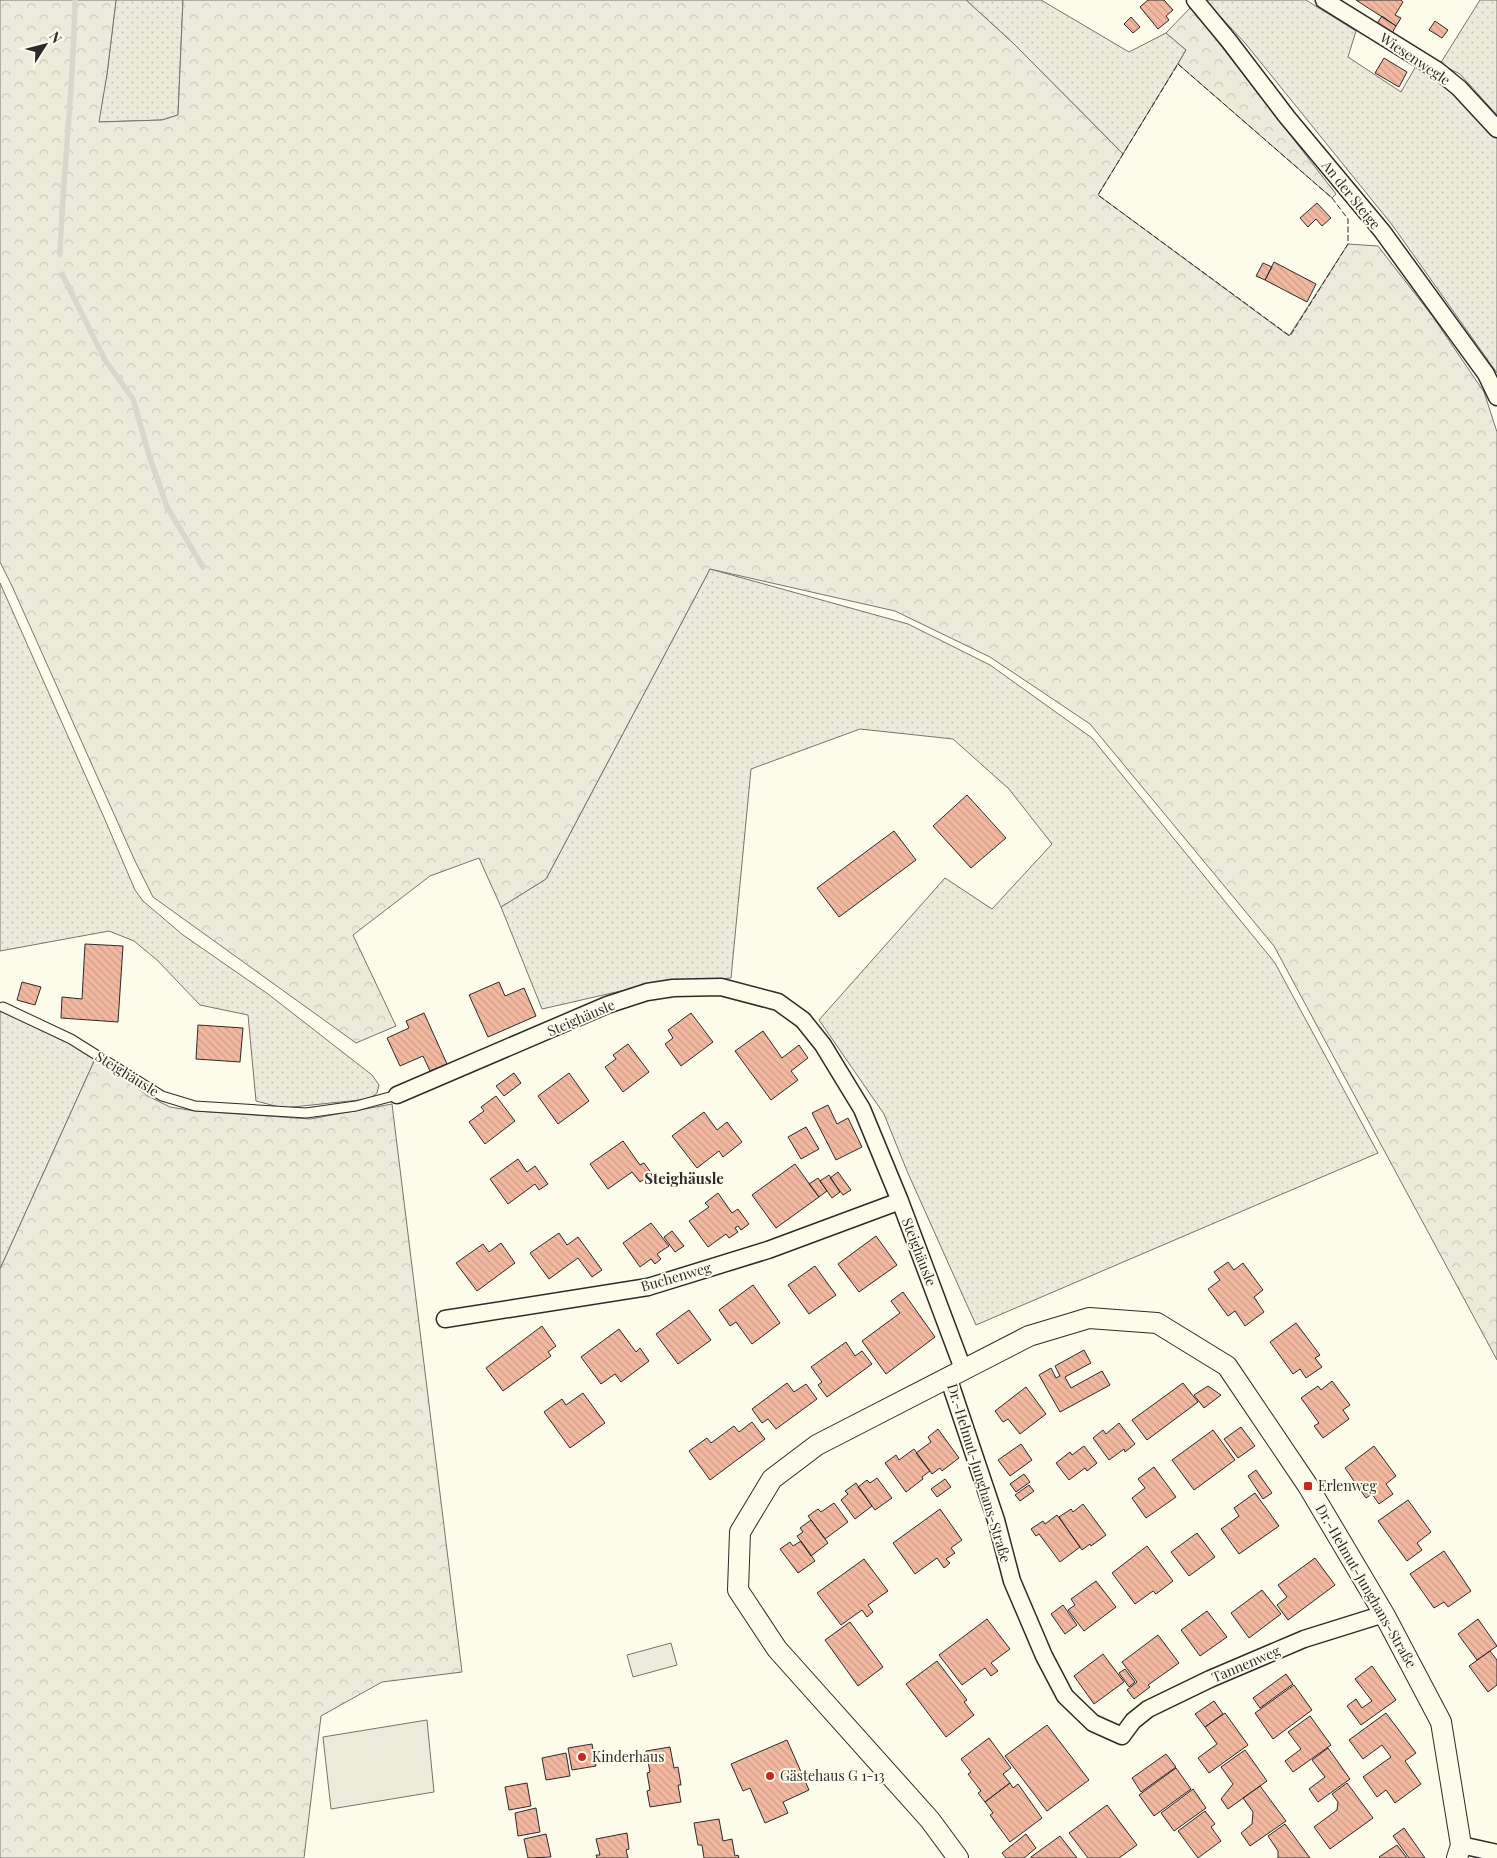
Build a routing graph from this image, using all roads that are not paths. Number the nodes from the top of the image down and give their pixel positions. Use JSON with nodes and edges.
{"nodes":[{"id":1,"x":1194,"y":0,"type":"edge"},
{"id":2,"x":1324,"y":0,"type":"edge"},
{"id":3,"x":1497,"y":129,"type":"edge"},
{"id":4,"x":1497,"y":397,"type":"edge"},
{"id":5,"x":4,"y":1006,"type":"dead end"},
{"id":6,"x":397,"y":1096,"type":"joint"},
{"id":7,"x":900,"y":1201,"type":"junction"},
{"id":8,"x":444,"y":1319,"type":"dead end"},
{"id":9,"x":956,"y":1373,"type":"junction"},
{"id":10,"x":1384,"y":1614,"type":"junction"},
{"id":11,"x":1122,"y":1736,"type":"joint"},
{"id":12,"x":1459,"y":1852,"type":"edge"},
{"id":13,"x":1497,"y":1853,"type":"edge"},
{"id":14,"x":958,"y":1858,"type":"edge"}],
"edges":[{"from":1,"to":4,"type":"street","name":"An der Steige"},
{"from":2,"to":3,"type":"street","name":"Wiesenwegle"},
{"from":5,"to":6,"type":"lane","name":"Steighäusle"},
{"from":6,"to":7,"type":"street","name":"Steighäusle"},
{"from":7,"to":8,"type":"street","name":"Buchenweg"},
{"from":7,"to":9,"type":"street","name":"Steighäusle"},
{"from":9,"to":10,"type":"street","name":"Dr.-Helmut-Junghans-Straße"},
{"from":9,"to":11,"type":"street","name":"Dr.-Helmut-Junghans-Straße"},
{"from":9,"to":14,"type":"street","name":"Dr.-Helmut-Junghans-Straße"},
{"from":10,"to":11,"type":"street","name":"Tannenweg"},
{"from":10,"to":12,"type":"street","name":"Dr.-Helmut-Junghans-Straße"},
{"from":12,"to":13,"type":"street"}]}
